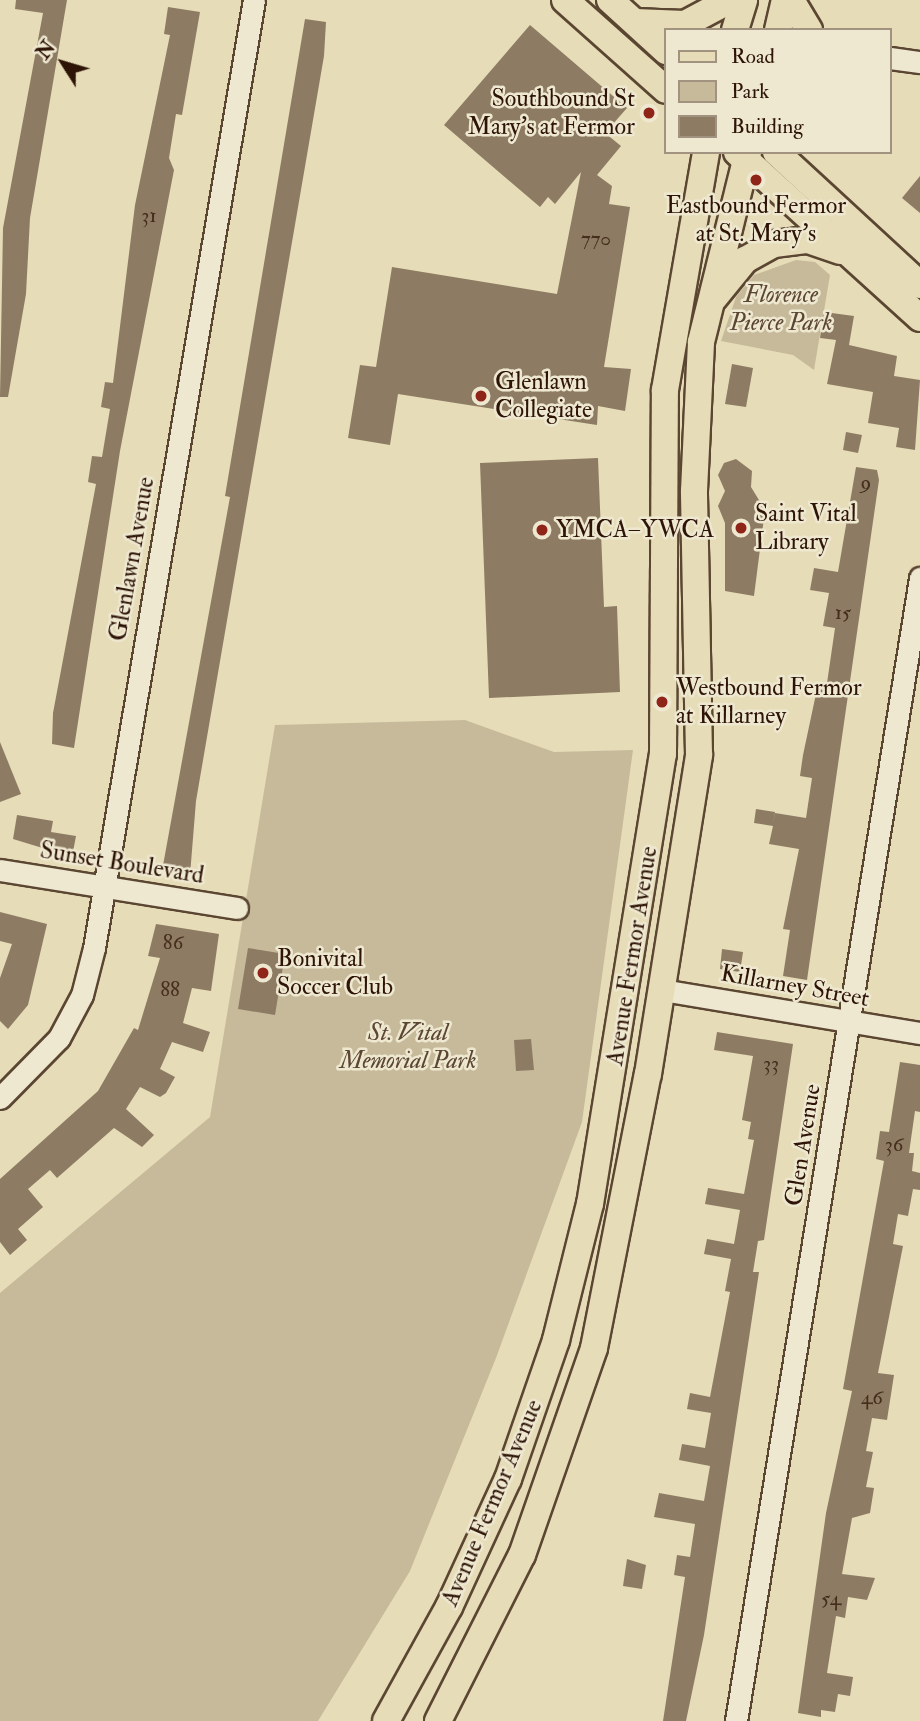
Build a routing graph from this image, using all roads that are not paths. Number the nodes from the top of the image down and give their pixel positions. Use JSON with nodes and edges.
{"nodes":[{"id":1,"x":254,"y":0,"type":"edge"},
{"id":2,"x":565,"y":0,"type":"edge"},
{"id":3,"x":610,"y":0,"type":"edge"},
{"id":4,"x":730,"y":0,"type":"edge"},
{"id":5,"x":744,"y":0,"type":"edge"},
{"id":6,"x":785,"y":0,"type":"edge"},
{"id":7,"x":790,"y":0,"type":"edge"},
{"id":8,"x":635,"y":22,"type":"junction"},
{"id":9,"x":736,"y":28,"type":"edge"},
{"id":10,"x":778,"y":28,"type":"edge"},
{"id":11,"x":808,"y":28,"type":"edge"},
{"id":12,"x":664,"y":49,"type":"edge"},
{"id":13,"x":892,"y":58,"type":"edge"},
{"id":14,"x":920,"y":62,"type":"edge"},
{"id":15,"x":664,"y":88,"type":"edge"},
{"id":16,"x":706,"y":154,"type":"edge"},
{"id":17,"x":778,"y":154,"type":"edge"},
{"id":18,"x":743,"y":155,"type":"edge"},
{"id":19,"x":854,"y":258,"type":"junction"},
{"id":20,"x":920,"y":285,"type":"edge"},
{"id":21,"x":707,"y":313,"type":"junction"},
{"id":22,"x":920,"y":318,"type":"edge"},
{"id":23,"x":920,"y":578,"type":"edge"},
{"id":24,"x":0,"y":870,"type":"edge"},
{"id":25,"x":102,"y":887,"type":"junction"},
{"id":26,"x":237,"y":908,"type":"dead end"},
{"id":27,"x":662,"y":990,"type":"junction"},
{"id":28,"x":849,"y":1023,"type":"junction"},
{"id":29,"x":920,"y":1033,"type":"edge"},
{"id":30,"x":0,"y":1098,"type":"edge"},
{"id":31,"x":508,"y":1479,"type":"junction"},
{"id":32,"x":537,"y":1510,"type":"junction"},
{"id":33,"x":443,"y":1716,"type":"edge"},
{"id":34,"x":386,"y":1721,"type":"edge"},
{"id":35,"x":736,"y":1721,"type":"edge"}],
"edges":[{"from":1,"to":25,"type":"street","name":"Glenlawn Avenue"},
{"from":2,"to":15,"type":"main road"},
{"from":3,"to":8,"type":"main road"},
{"from":4,"to":8,"type":"main road"},
{"from":5,"to":9,"type":"main road"},
{"from":6,"to":10,"type":"main road"},
{"from":7,"to":11,"type":"main road"},
{"from":8,"to":12,"type":"main road"},
{"from":13,"to":14,"type":"street"},
{"from":16,"to":31,"type":"main road","name":"Avenue Fermor Avenue"},
{"from":17,"to":20,"type":"main road"},
{"from":18,"to":19,"type":"main road"},
{"from":18,"to":21,"type":"main road","name":"Avenue Fermor Avenue"},
{"from":19,"to":21,"type":"main road"},
{"from":19,"to":22,"type":"main road"},
{"from":21,"to":27,"type":"main road","name":"Avenue Fermor Avenue"},
{"from":23,"to":28,"type":"street","name":"Glen Avenue"},
{"from":24,"to":25,"type":"street","name":"Sunset Boulevard"},
{"from":25,"to":26,"type":"street","name":"Sunset Boulevard"},
{"from":25,"to":30,"type":"street","name":"Glenlawn Avenue"},
{"from":27,"to":28,"type":"street","name":"Killarney Street"},
{"from":27,"to":32,"type":"main road","name":"Avenue Fermor Avenue"},
{"from":28,"to":29,"type":"street","name":"Killarney Street"},
{"from":28,"to":35,"type":"street","name":"Glen Avenue"},
{"from":31,"to":32,"type":"main road"},
{"from":31,"to":34,"type":"main road","name":"Avenue Fermor Avenue"},
{"from":32,"to":33,"type":"main road","name":"Avenue Fermor Avenue"}]}
